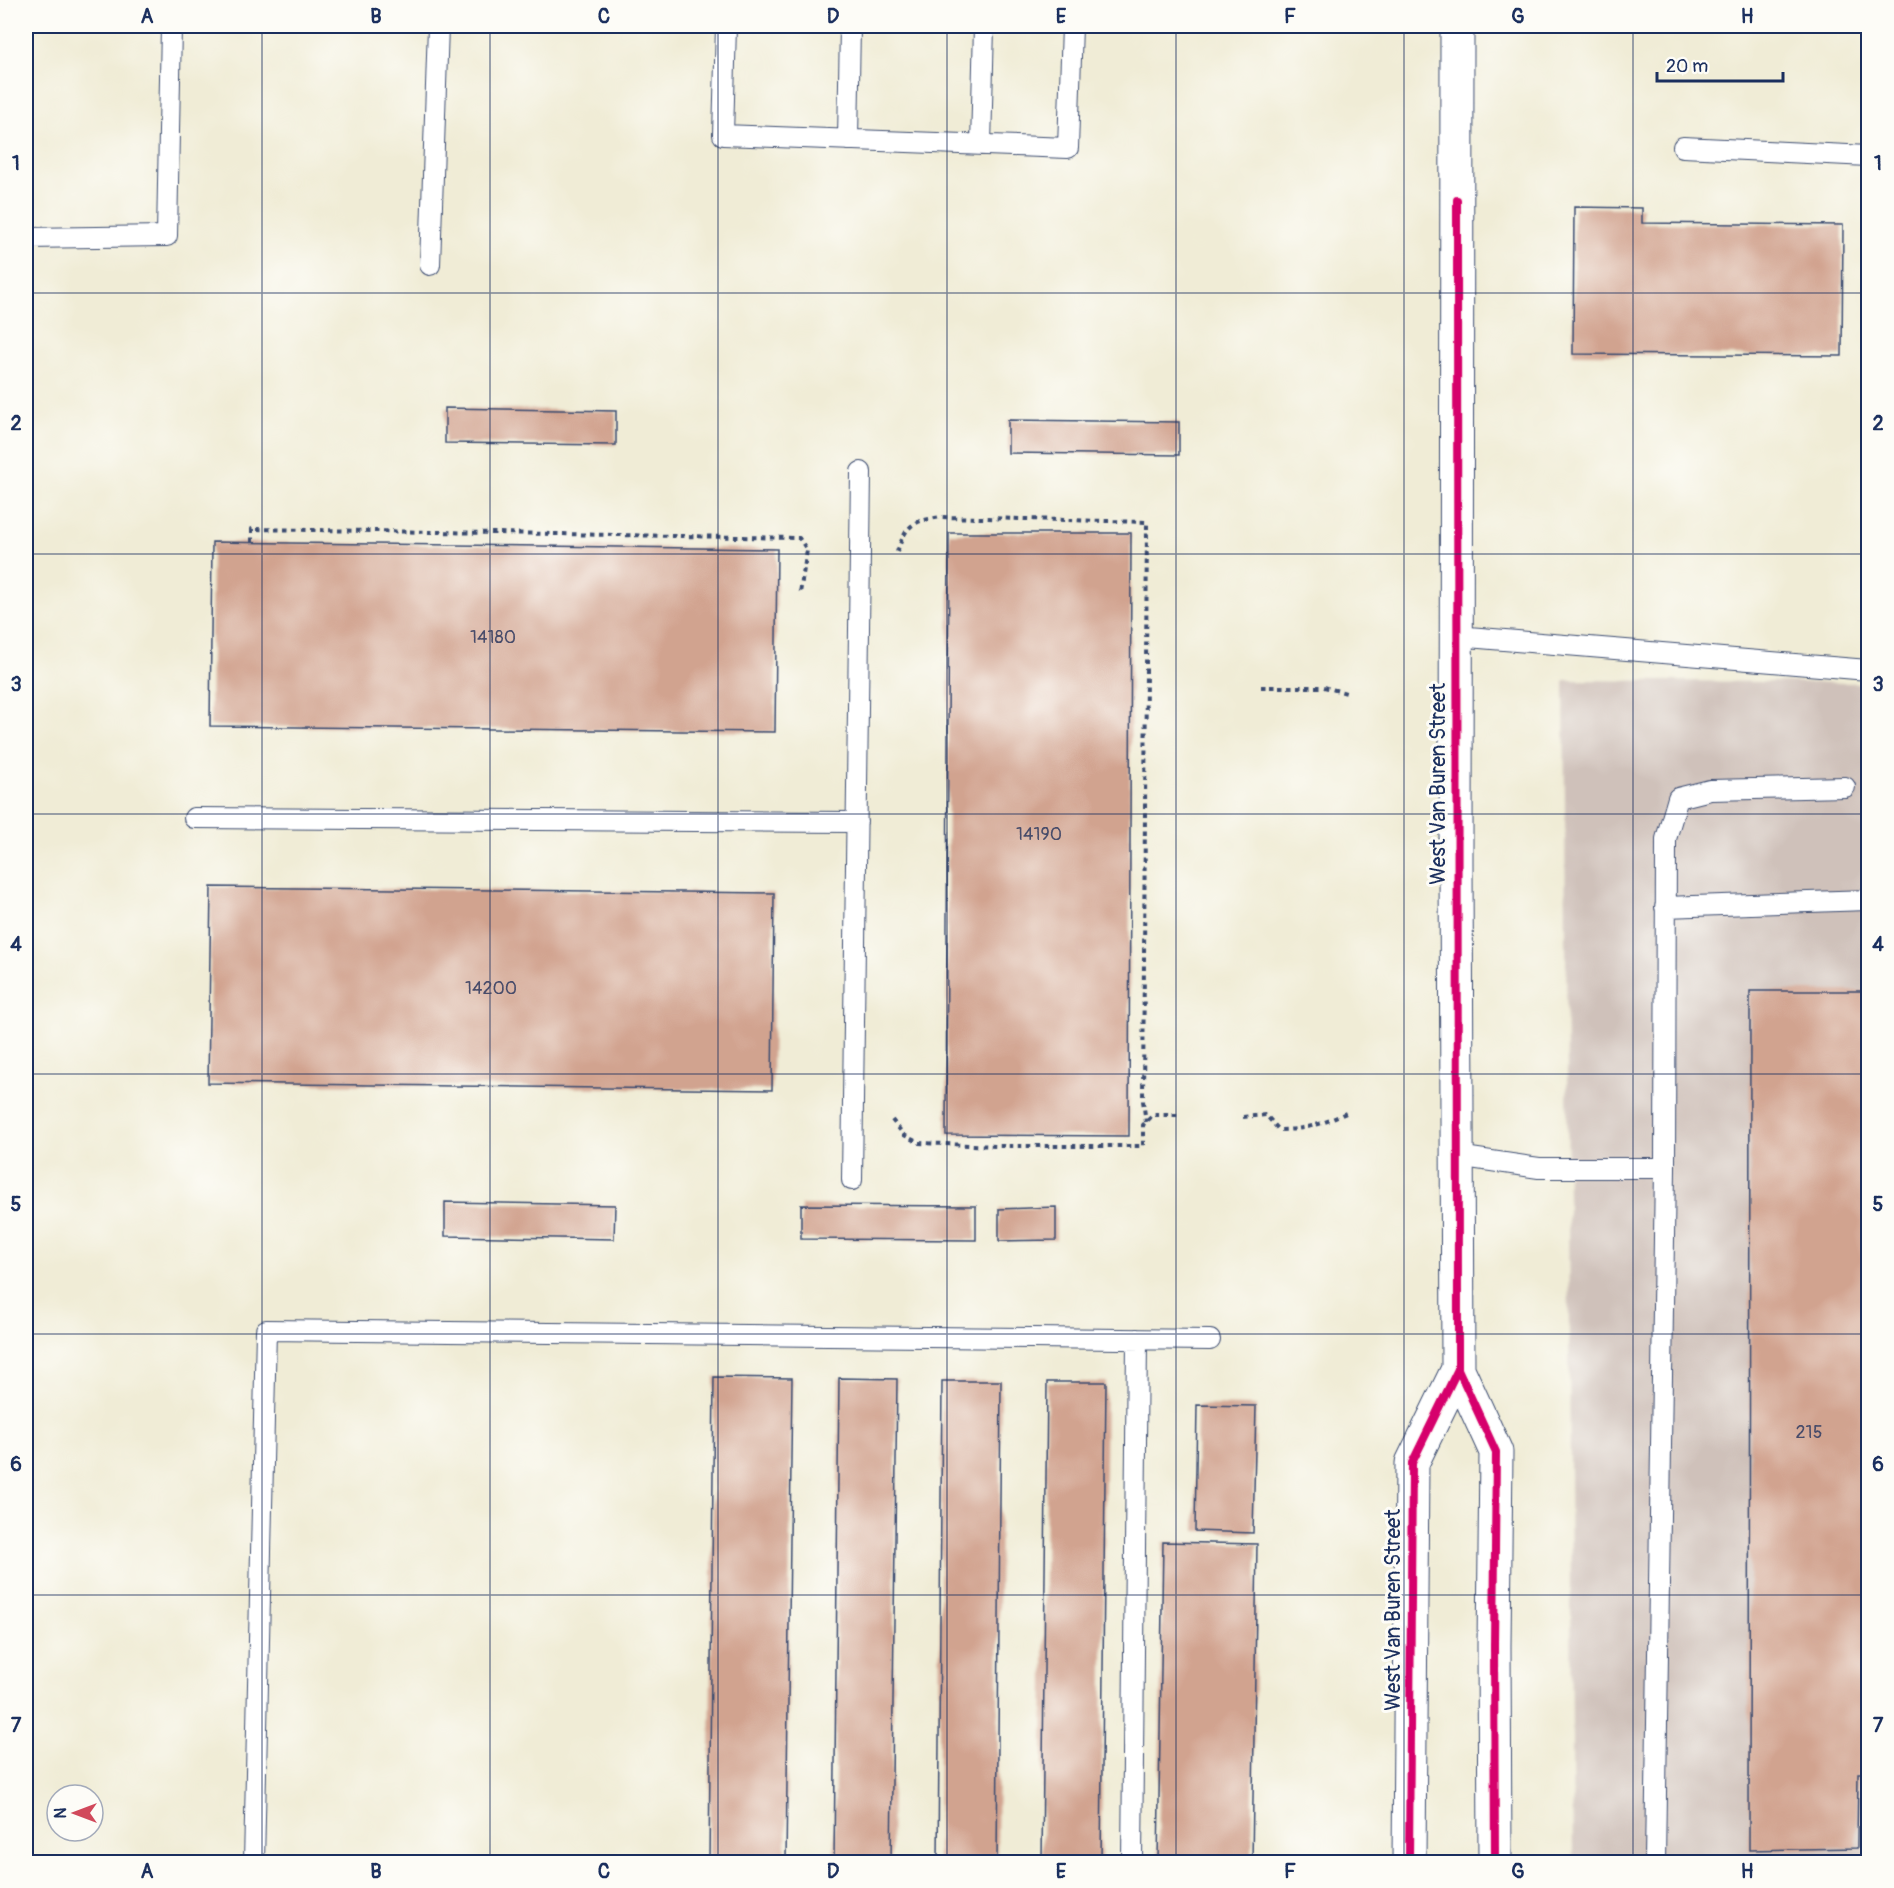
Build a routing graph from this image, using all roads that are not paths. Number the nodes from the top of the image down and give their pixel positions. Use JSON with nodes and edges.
{"nodes":[{"id":1,"x":171,"y":26,"type":"edge"},
{"id":2,"x":438,"y":26,"type":"edge"},
{"id":3,"x":726,"y":26,"type":"edge"},
{"id":4,"x":850,"y":26,"type":"edge"},
{"id":5,"x":984,"y":26,"type":"edge"},
{"id":6,"x":1072,"y":26,"type":"edge"},
{"id":7,"x":1457,"y":26,"type":"edge"},
{"id":8,"x":848,"y":140,"type":"junction"},
{"id":9,"x":981,"y":145,"type":"junction"},
{"id":10,"x":1683,"y":147,"type":"dead end"},
{"id":11,"x":1869,"y":156,"type":"edge"},
{"id":12,"x":26,"y":238,"type":"edge"},
{"id":13,"x":430,"y":265,"type":"dead end"},
{"id":14,"x":861,"y":472,"type":"dead end"},
{"id":15,"x":1456,"y":636,"type":"junction"},
{"id":16,"x":1869,"y":670,"type":"edge"},
{"id":17,"x":1845,"y":787,"type":"dead end"},
{"id":18,"x":194,"y":818,"type":"dead end"},
{"id":19,"x":857,"y":822,"type":"junction"},
{"id":20,"x":1869,"y":900,"type":"edge"},
{"id":21,"x":1665,"y":907,"type":"junction"},
{"id":22,"x":1457,"y":1156,"type":"junction"},
{"id":23,"x":1665,"y":1168,"type":"junction"},
{"id":24,"x":852,"y":1180,"type":"dead end"},
{"id":25,"x":1137,"y":1339,"type":"junction"},
{"id":26,"x":1210,"y":1340,"type":"dead end"},
{"id":27,"x":1458,"y":1369,"type":"junction"},
{"id":28,"x":254,"y":1863,"type":"edge"},
{"id":29,"x":1132,"y":1863,"type":"edge"},
{"id":30,"x":1409,"y":1863,"type":"edge"},
{"id":31,"x":1495,"y":1863,"type":"edge"},
{"id":32,"x":1656,"y":1863,"type":"edge"}],
"edges":[{"from":1,"to":12,"type":"lane"},
{"from":2,"to":13,"type":"lane"},
{"from":3,"to":8,"type":"lane"},
{"from":4,"to":8,"type":"lane"},
{"from":5,"to":9,"type":"lane"},
{"from":6,"to":9,"type":"lane"},
{"from":7,"to":15,"type":"main road","name":"West Van Buren Street"},
{"from":8,"to":9,"type":"lane"},
{"from":10,"to":11,"type":"lane"},
{"from":14,"to":19,"type":"lane"},
{"from":15,"to":16,"type":"lane"},
{"from":15,"to":22,"type":"main road","name":"West Van Buren Street"},
{"from":17,"to":21,"type":"lane"},
{"from":18,"to":19,"type":"lane"},
{"from":19,"to":24,"type":"lane"},
{"from":20,"to":21,"type":"lane"},
{"from":21,"to":23,"type":"lane"},
{"from":22,"to":23,"type":"lane"},
{"from":22,"to":27,"type":"main road","name":"West Van Buren Street"},
{"from":23,"to":32,"type":"lane"},
{"from":25,"to":26,"type":"lane"},
{"from":25,"to":28,"type":"lane"},
{"from":25,"to":29,"type":"lane"},
{"from":27,"to":30,"type":"main road","name":"West Van Buren Street"},
{"from":27,"to":31,"type":"main road","name":"West Van Buren Street"}]}
